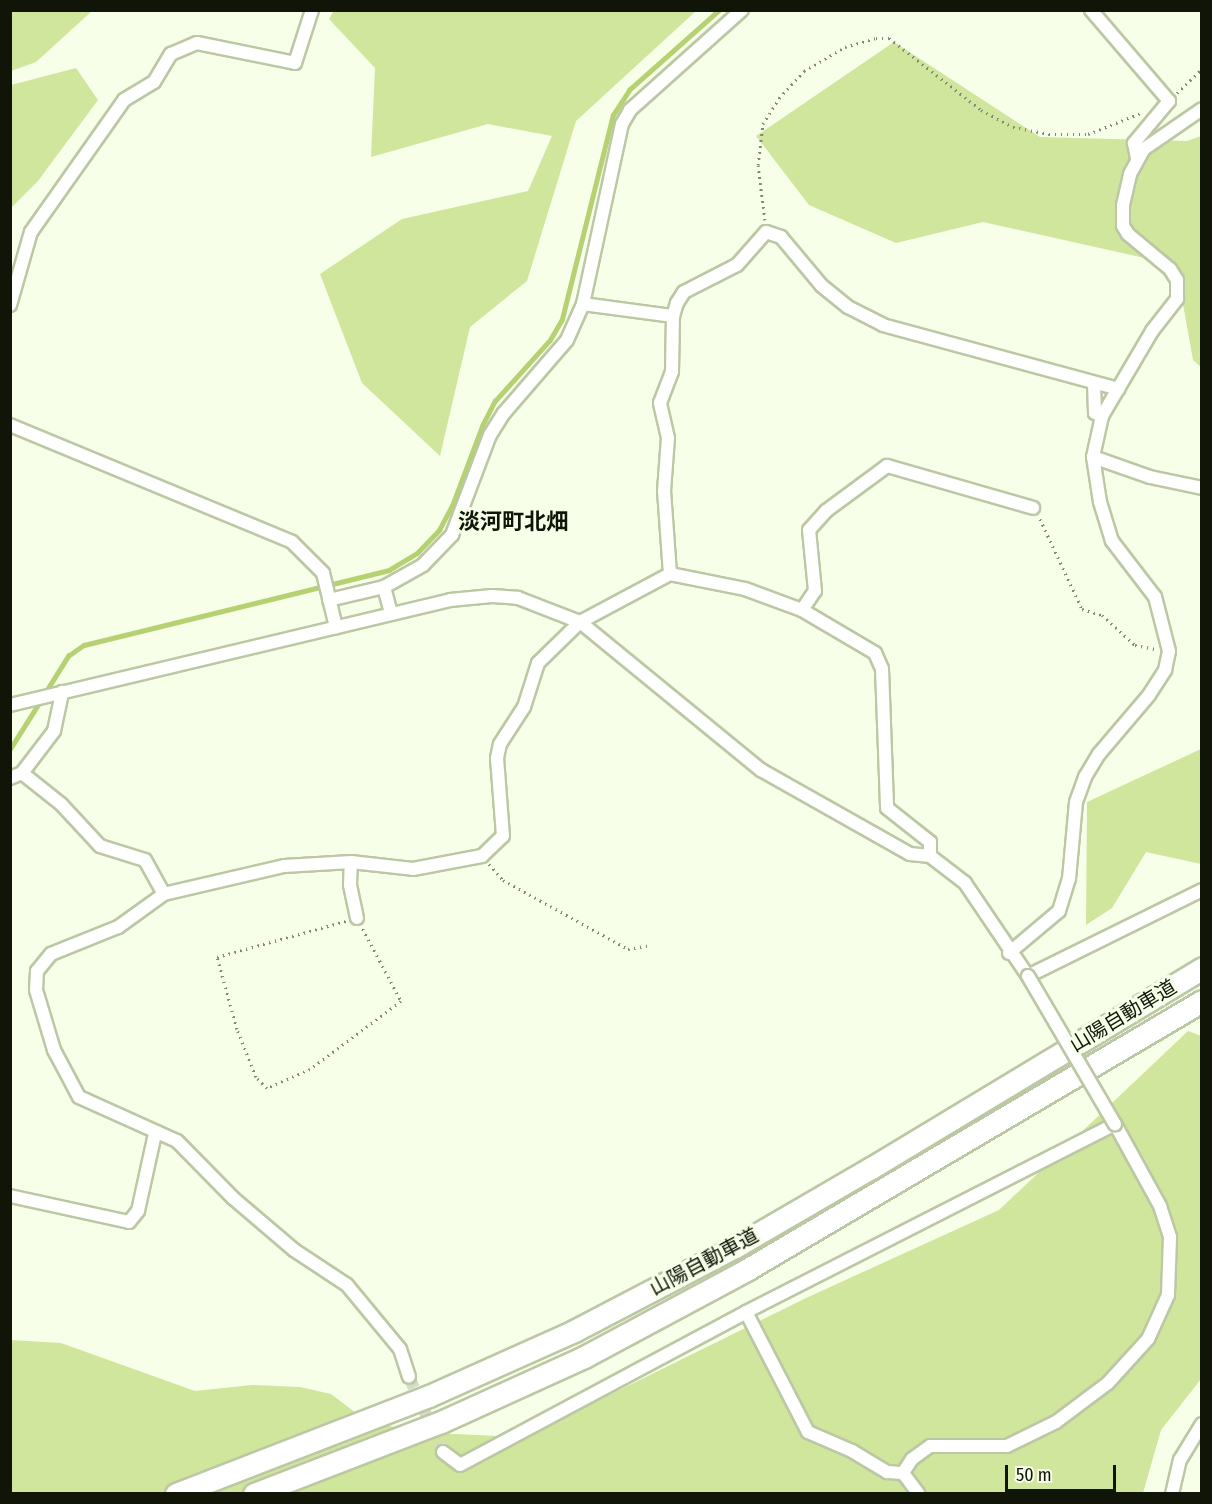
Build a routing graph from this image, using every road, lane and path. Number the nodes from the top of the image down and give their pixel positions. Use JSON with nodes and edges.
{"nodes":[{"id":1,"x":312,"y":10,"type":"edge"},
{"id":2,"x":742,"y":10,"type":"edge"},
{"id":3,"x":1091,"y":10,"type":"edge"},
{"id":4,"x":1202,"y":69,"type":"edge"},
{"id":5,"x":1169,"y":101,"type":"junction"},
{"id":6,"x":1202,"y":109,"type":"edge"},
{"id":7,"x":1137,"y":159,"type":"junction"},
{"id":8,"x":766,"y":232,"type":"junction"},
{"id":9,"x":583,"y":304,"type":"junction"},
{"id":10,"x":10,"y":305,"type":"edge"},
{"id":11,"x":673,"y":316,"type":"junction"},
{"id":12,"x":1094,"y":384,"type":"junction"},
{"id":13,"x":1118,"y":389,"type":"junction"},
{"id":14,"x":1102,"y":416,"type":"junction"},
{"id":15,"x":10,"y":425,"type":"edge"},
{"id":16,"x":1093,"y":458,"type":"junction"},
{"id":17,"x":1202,"y":488,"type":"edge"},
{"id":18,"x":1032,"y":508,"type":"joint"},
{"id":19,"x":670,"y":574,"type":"junction"},
{"id":20,"x":384,"y":588,"type":"junction"},
{"id":21,"x":330,"y":600,"type":"junction"},
{"id":22,"x":802,"y":610,"type":"junction"},
{"id":23,"x":391,"y":614,"type":"junction"},
{"id":24,"x":580,"y":622,"type":"junction"},
{"id":25,"x":336,"y":627,"type":"junction"},
{"id":26,"x":1169,"y":651,"type":"junction"},
{"id":27,"x":62,"y":692,"type":"junction"},
{"id":28,"x":10,"y":705,"type":"edge"},
{"id":29,"x":16,"y":776,"type":"edge"},
{"id":30,"x":482,"y":856,"type":"junction"},
{"id":31,"x":930,"y":856,"type":"junction"},
{"id":32,"x":351,"y":862,"type":"junction"},
{"id":33,"x":1202,"y":890,"type":"edge"},
{"id":34,"x":164,"y":894,"type":"junction"},
{"id":35,"x":357,"y":918,"type":"junction"},
{"id":36,"x":650,"y":945,"type":"dead end"},
{"id":37,"x":1009,"y":952,"type":"junction"},
{"id":38,"x":1202,"y":968,"type":"edge"},
{"id":39,"x":1028,"y":976,"type":"junction"},
{"id":40,"x":1202,"y":1000,"type":"edge"},
{"id":41,"x":1115,"y":1124,"type":"junction"},
{"id":42,"x":155,"y":1134,"type":"junction"},
{"id":43,"x":10,"y":1196,"type":"edge"},
{"id":44,"x":746,"y":1312,"type":"junction"},
{"id":45,"x":409,"y":1377,"type":"tunnel mouth"},
{"id":46,"x":1202,"y":1424,"type":"edge"},
{"id":47,"x":443,"y":1452,"type":"dead end"},
{"id":48,"x":903,"y":1473,"type":"junction"},
{"id":49,"x":176,"y":1494,"type":"edge"},
{"id":50,"x":254,"y":1494,"type":"edge"},
{"id":51,"x":919,"y":1494,"type":"edge"},
{"id":52,"x":1172,"y":1494,"type":"edge"}],
"edges":[{"from":1,"to":10,"type":"street"},
{"from":2,"to":9,"type":"street"},
{"from":3,"to":5,"type":"street"},
{"from":4,"to":5,"type":"path"},
{"from":5,"to":7,"type":"street"},
{"from":5,"to":8,"type":"path"},
{"from":6,"to":7,"type":"street"},
{"from":7,"to":13,"type":"street"},
{"from":8,"to":11,"type":"street"},
{"from":8,"to":12,"type":"street"},
{"from":9,"to":11,"type":"street"},
{"from":9,"to":20,"type":"street"},
{"from":11,"to":19,"type":"street"},
{"from":12,"to":13,"type":"street"},
{"from":12,"to":14,"type":"street"},
{"from":13,"to":14,"type":"street"},
{"from":14,"to":16,"type":"street"},
{"from":15,"to":21,"type":"street"},
{"from":16,"to":17,"type":"street"},
{"from":16,"to":26,"type":"street"},
{"from":18,"to":22,"type":"street"},
{"from":18,"to":26,"type":"path"},
{"from":19,"to":22,"type":"street"},
{"from":19,"to":24,"type":"street"},
{"from":20,"to":21,"type":"street"},
{"from":20,"to":23,"type":"street"},
{"from":21,"to":25,"type":"street"},
{"from":22,"to":31,"type":"street"},
{"from":23,"to":24,"type":"street"},
{"from":23,"to":25,"type":"street"},
{"from":24,"to":30,"type":"street"},
{"from":24,"to":31,"type":"street"},
{"from":25,"to":27,"type":"street"},
{"from":26,"to":37,"type":"street"},
{"from":27,"to":28,"type":"street"},
{"from":27,"to":29,"type":"street"},
{"from":29,"to":34,"type":"street"},
{"from":30,"to":32,"type":"street"},
{"from":30,"to":36,"type":"path"},
{"from":31,"to":37,"type":"street"},
{"from":32,"to":34,"type":"street"},
{"from":32,"to":35,"type":"street"},
{"from":33,"to":39,"type":"street"},
{"from":34,"to":42,"type":"street"},
{"from":35,"to":35,"type":"path"},
{"from":37,"to":39,"type":"street"},
{"from":38,"to":49,"type":"highway","name":"山陽自動車道"},
{"from":39,"to":41,"type":"street","bridge":true},
{"from":40,"to":50,"type":"highway","name":"山陽自動車道"},
{"from":41,"to":44,"type":"street"},
{"from":41,"to":48,"type":"street"},
{"from":42,"to":43,"type":"street"},
{"from":42,"to":45,"type":"street"},
{"from":44,"to":47,"type":"street"},
{"from":44,"to":48,"type":"street"},
{"from":46,"to":52,"type":"street"},
{"from":48,"to":51,"type":"street"}]}
